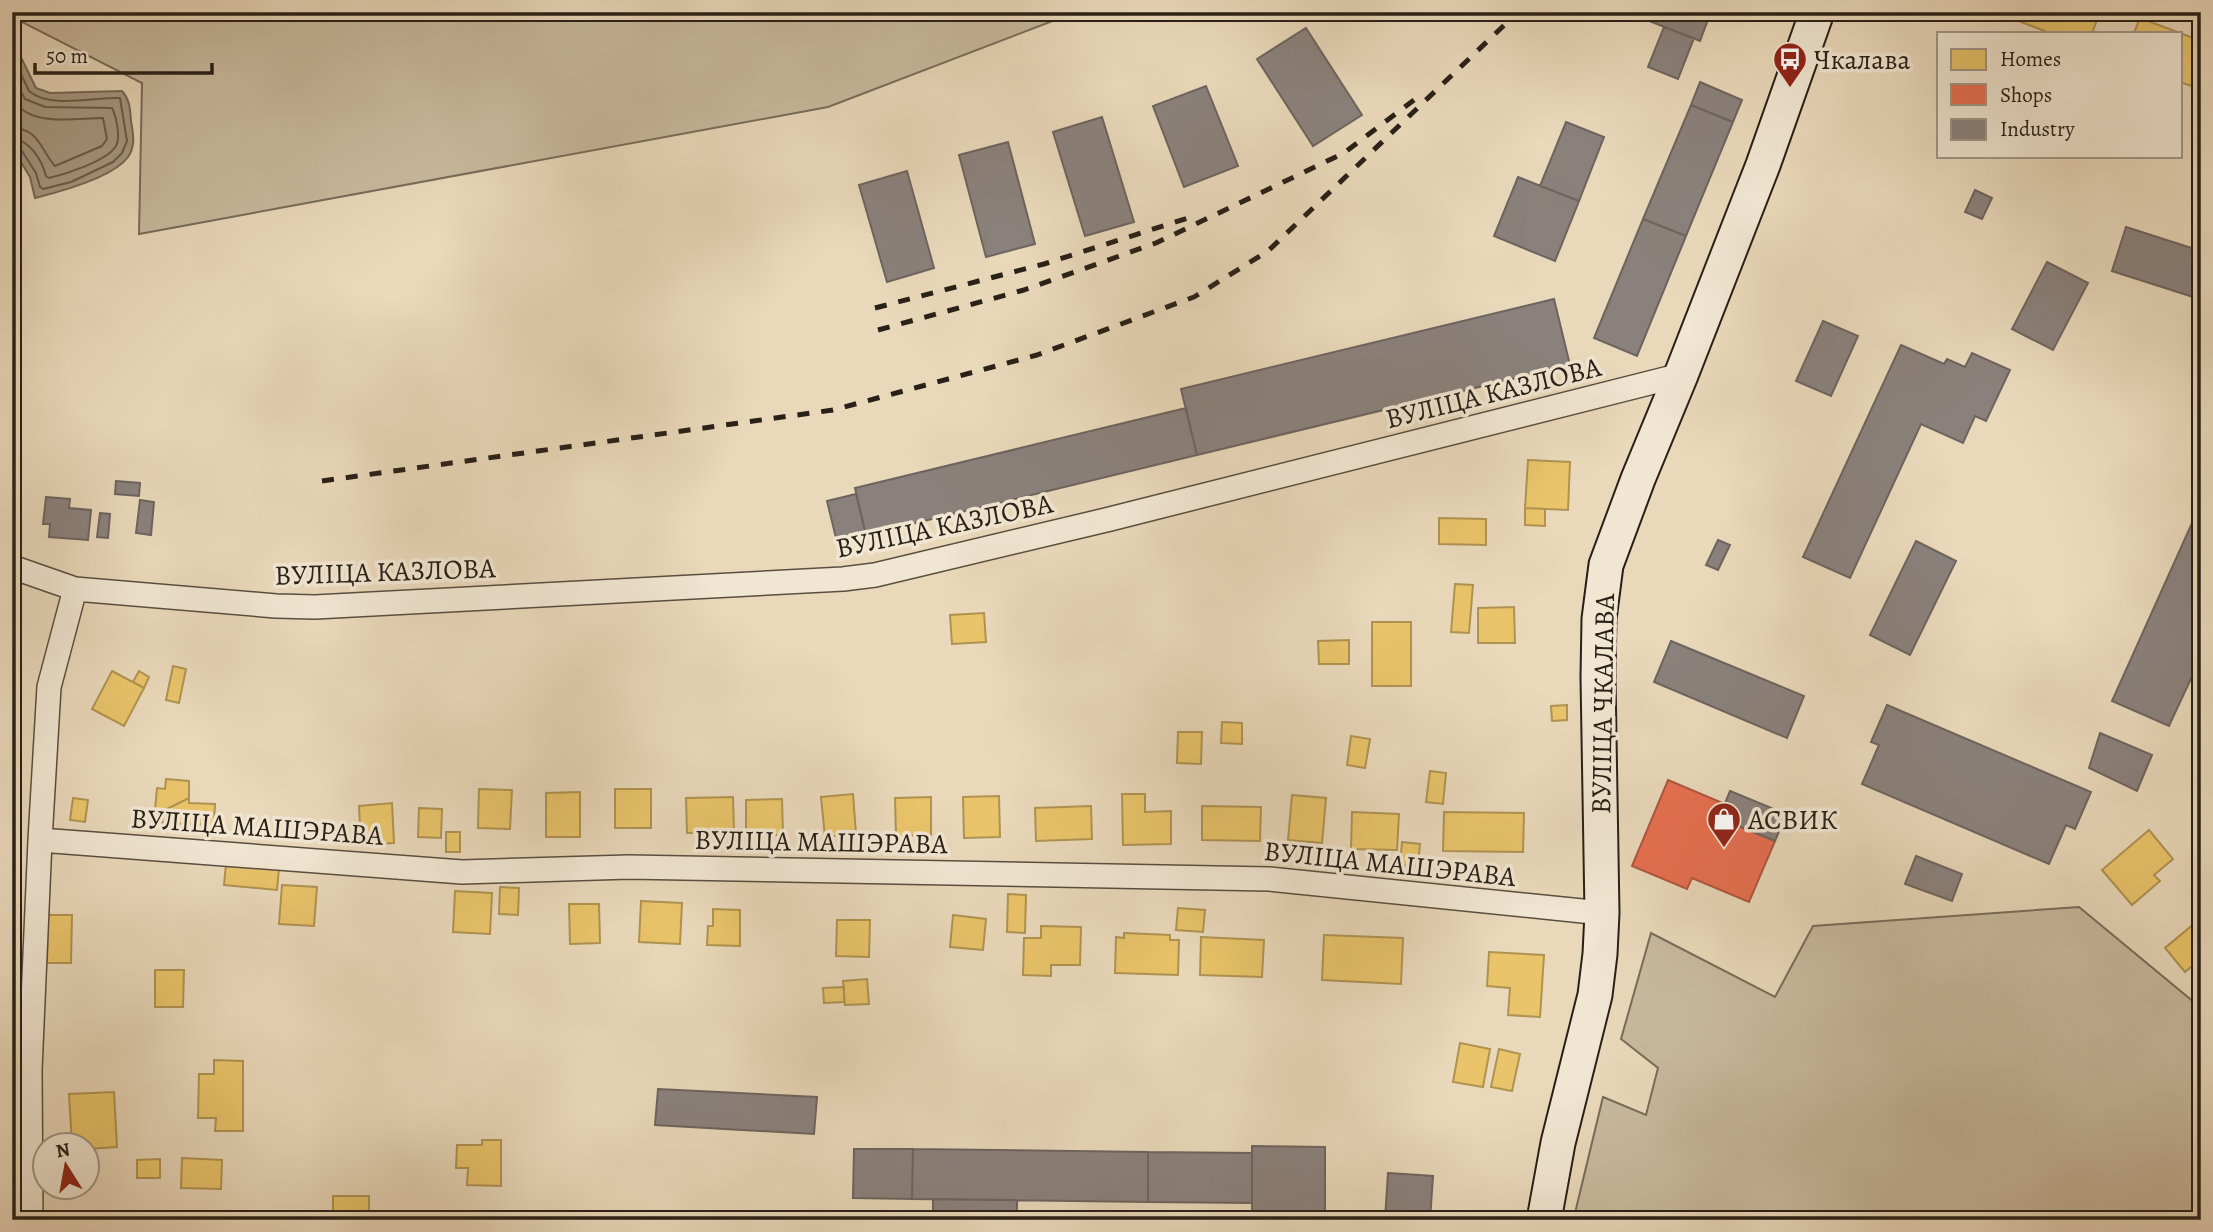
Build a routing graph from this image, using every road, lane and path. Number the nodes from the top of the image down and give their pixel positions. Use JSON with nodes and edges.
{"nodes":[{"id":1,"x":1817,"y":12,"type":"edge"},
{"id":2,"x":1681,"y":375,"type":"junction"},
{"id":3,"x":12,"y":567,"type":"edge"},
{"id":4,"x":75,"y":589,"type":"junction"},
{"id":5,"x":40,"y":840,"type":"junction"},
{"id":6,"x":1602,"y":913,"type":"junction"},
{"id":7,"x":31,"y":1220,"type":"edge"},
{"id":8,"x":1544,"y":1220,"type":"edge"}],
"edges":[{"from":1,"to":2,"type":"street","name":"ВУЛІЦА ЧКАЛАВА"},
{"from":2,"to":4,"type":"street","name":"ВУЛІЦА КАЗЛОВА"},
{"from":2,"to":6,"type":"street","name":"ВУЛІЦА ЧКАЛАВА"},
{"from":3,"to":4,"type":"street","name":"ВУЛІЦА КАЗЛОВА"},
{"from":4,"to":5,"type":"street"},
{"from":5,"to":6,"type":"street","name":"ВУЛІЦА МАШЭРАВА"},
{"from":5,"to":7,"type":"street"},
{"from":6,"to":8,"type":"street","name":"ВУЛІЦА ЧКАЛАВА"}]}
